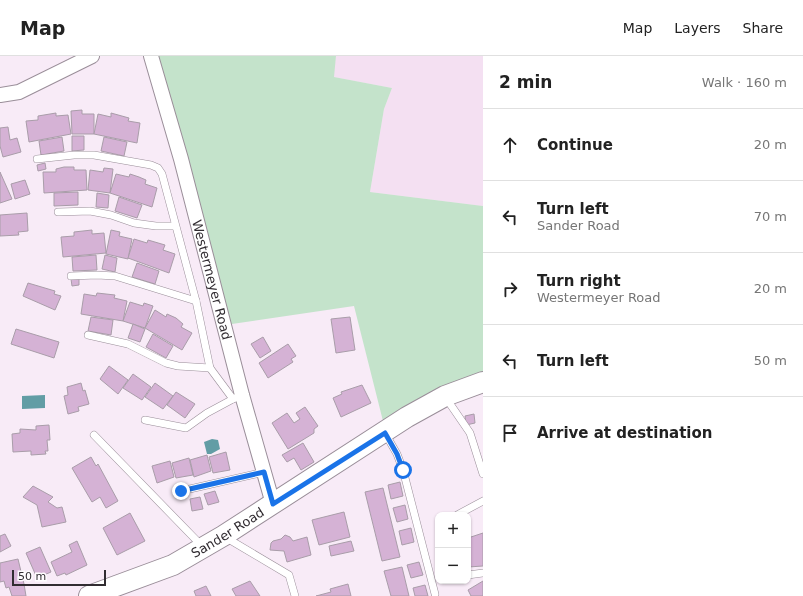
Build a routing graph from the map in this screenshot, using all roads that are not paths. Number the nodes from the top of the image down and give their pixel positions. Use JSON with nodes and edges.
{"nodes":[{"id":1,"x":92,"y":56,"type":"edge"},
{"id":2,"x":152,"y":56,"type":"edge"},
{"id":3,"x":0,"y":95,"type":"edge"},
{"id":4,"x":37,"y":159,"type":"dead end"},
{"id":5,"x":58,"y":212,"type":"dead end"},
{"id":6,"x":175,"y":226,"type":"junction"},
{"id":7,"x":71,"y":276,"type":"dead end"},
{"id":8,"x":196,"y":301,"type":"junction"},
{"id":9,"x":88,"y":335,"type":"dead end"},
{"id":10,"x":210,"y":368,"type":"junction"},
{"id":11,"x":483,"y":382,"type":"edge"},
{"id":12,"x":445,"y":396,"type":"junction"},
{"id":13,"x":238,"y":397,"type":"junction"},
{"id":14,"x":146,"y":420,"type":"dead end"},
{"id":15,"x":385,"y":433,"type":"junction"},
{"id":16,"x":94,"y":435,"type":"dead end"},
{"id":17,"x":264,"y":472,"type":"junction"},
{"id":18,"x":483,"y":474,"type":"edge"},
{"id":19,"x":181,"y":491,"type":"dead end"},
{"id":20,"x":483,"y":501,"type":"edge"},
{"id":21,"x":273,"y":504,"type":"junction"},
{"id":22,"x":463,"y":512,"type":"edge"},
{"id":23,"x":223,"y":536,"type":"junction"},
{"id":24,"x":204,"y":548,"type":"junction"},
{"id":25,"x":483,"y":572,"type":"edge"},
{"id":26,"x":471,"y":574,"type":"edge"},
{"id":27,"x":436,"y":594,"type":"dead end"},
{"id":28,"x":89,"y":596,"type":"edge"},
{"id":29,"x":295,"y":596,"type":"edge"}],
"edges":[{"from":1,"to":3,"type":"street"},
{"from":2,"to":13,"type":"street","name":"Westermeyer Road"},
{"from":4,"to":6,"type":"lane"},
{"from":5,"to":6,"type":"lane"},
{"from":6,"to":8,"type":"lane"},
{"from":7,"to":8,"type":"lane"},
{"from":8,"to":10,"type":"lane"},
{"from":9,"to":10,"type":"lane"},
{"from":10,"to":13,"type":"lane"},
{"from":11,"to":12,"type":"main road","name":"Sander Road"},
{"from":12,"to":15,"type":"main road","name":"Sander Road"},
{"from":12,"to":18,"type":"lane"},
{"from":13,"to":14,"type":"lane"},
{"from":13,"to":17,"type":"street","name":"Westermeyer Road"},
{"from":15,"to":21,"type":"main road","name":"Sander Road"},
{"from":15,"to":27,"type":"lane"},
{"from":16,"to":24,"type":"lane"},
{"from":17,"to":19,"type":"lane"},
{"from":17,"to":21,"type":"street","name":"Westermeyer Road"},
{"from":20,"to":22,"type":"lane"},
{"from":21,"to":23,"type":"main road","name":"Sander Road"},
{"from":23,"to":24,"type":"main road","name":"Sander Road"},
{"from":23,"to":29,"type":"lane"},
{"from":24,"to":28,"type":"main road","name":"Sander Road"},
{"from":25,"to":26,"type":"lane"}]}
